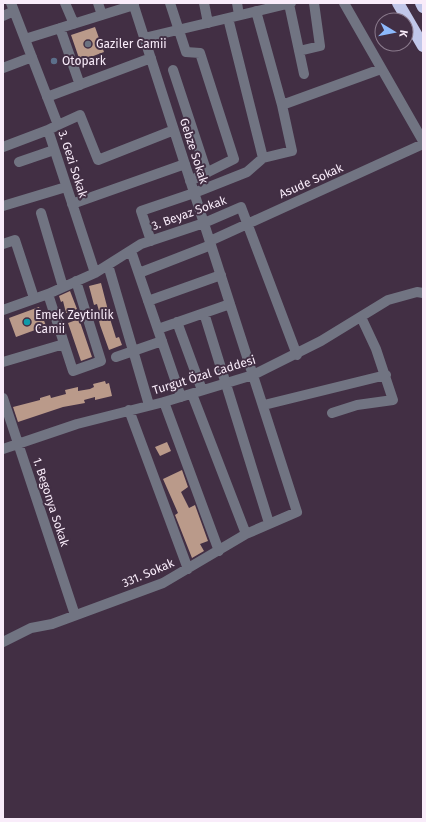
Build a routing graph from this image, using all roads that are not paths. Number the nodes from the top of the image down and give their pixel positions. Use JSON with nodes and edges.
{"nodes":[{"id":1,"x":65,"y":3,"type":"edge"},
{"id":2,"x":98,"y":3,"type":"edge"},
{"id":3,"x":170,"y":3,"type":"edge"},
{"id":4,"x":204,"y":3,"type":"edge"},
{"id":5,"x":237,"y":3,"type":"edge"},
{"id":6,"x":290,"y":3,"type":"edge"},
{"id":7,"x":314,"y":3,"type":"edge"},
{"id":8,"x":344,"y":3,"type":"edge"},
{"id":9,"x":398,"y":3,"type":"edge"},
{"id":10,"x":420,"y":3,"type":"edge"},
{"id":11,"x":134,"y":4,"type":"edge"},
{"id":12,"x":268,"y":6,"type":"edge"},
{"id":13,"x":12,"y":7,"type":"edge"},
{"id":14,"x":423,"y":7,"type":"edge"},
{"id":15,"x":256,"y":11,"type":"junction"},
{"id":16,"x":102,"y":15,"type":"junction"},
{"id":17,"x":239,"y":15,"type":"junction"},
{"id":18,"x":3,"y":16,"type":"edge"},
{"id":19,"x":228,"y":18,"type":"junction"},
{"id":20,"x":208,"y":23,"type":"junction"},
{"id":21,"x":74,"y":24,"type":"junction"},
{"id":22,"x":60,"y":28,"type":"junction"},
{"id":23,"x":179,"y":30,"type":"junction"},
{"id":24,"x":144,"y":38,"type":"junction"},
{"id":25,"x":25,"y":39,"type":"junction"},
{"id":26,"x":423,"y":46,"type":"edge"},
{"id":27,"x":299,"y":51,"type":"junction"},
{"id":28,"x":32,"y":57,"type":"junction"},
{"id":29,"x":151,"y":58,"type":"junction"},
{"id":30,"x":3,"y":68,"type":"edge"},
{"id":31,"x":173,"y":70,"type":"dead end"},
{"id":32,"x":381,"y":70,"type":"junction"},
{"id":33,"x":304,"y":74,"type":"dead end"},
{"id":34,"x":80,"y":85,"type":"junction"},
{"id":35,"x":47,"y":97,"type":"junction"},
{"id":36,"x":282,"y":105,"type":"junction"},
{"id":37,"x":58,"y":125,"type":"junction"},
{"id":38,"x":48,"y":130,"type":"junction"},
{"id":39,"x":174,"y":130,"type":"junction"},
{"id":40,"x":423,"y":141,"type":"edge"},
{"id":41,"x":423,"y":144,"type":"edge"},
{"id":42,"x":3,"y":147,"type":"edge"},
{"id":43,"x":54,"y":150,"type":"junction"},
{"id":44,"x":263,"y":158,"type":"junction"},
{"id":45,"x":19,"y":162,"type":"dead end"},
{"id":46,"x":185,"y":164,"type":"junction"},
{"id":47,"x":207,"y":173,"type":"junction"},
{"id":48,"x":190,"y":181,"type":"junction"},
{"id":49,"x":66,"y":187,"type":"junction"},
{"id":50,"x":194,"y":193,"type":"junction"},
{"id":51,"x":72,"y":204,"type":"junction"},
{"id":52,"x":3,"y":206,"type":"edge"},
{"id":53,"x":41,"y":212,"type":"dead end"},
{"id":54,"x":204,"y":223,"type":"junction"},
{"id":55,"x":248,"y":223,"type":"junction"},
{"id":56,"x":151,"y":241,"type":"junction"},
{"id":57,"x":210,"y":243,"type":"junction"},
{"id":58,"x":3,"y":244,"type":"edge"},
{"id":59,"x":131,"y":250,"type":"junction"},
{"id":60,"x":108,"y":266,"type":"junction"},
{"id":61,"x":95,"y":273,"type":"junction"},
{"id":62,"x":139,"y":273,"type":"junction"},
{"id":63,"x":220,"y":275,"type":"junction"},
{"id":64,"x":76,"y":281,"type":"junction"},
{"id":65,"x":63,"y":287,"type":"junction"},
{"id":66,"x":423,"y":293,"type":"edge"},
{"id":67,"x":48,"y":294,"type":"junction"},
{"id":68,"x":34,"y":298,"type":"junction"},
{"id":69,"x":148,"y":301,"type":"junction"},
{"id":70,"x":230,"y":304,"type":"junction"},
{"id":71,"x":3,"y":310,"type":"edge"},
{"id":72,"x":204,"y":313,"type":"junction"},
{"id":73,"x":362,"y":317,"type":"junction"},
{"id":74,"x":177,"y":322,"type":"junction"},
{"id":75,"x":158,"y":329,"type":"junction"},
{"id":76,"x":162,"y":341,"type":"junction"},
{"id":77,"x":64,"y":344,"type":"junction"},
{"id":78,"x":133,"y":351,"type":"junction"},
{"id":79,"x":297,"y":355,"type":"junction"},
{"id":80,"x":116,"y":357,"type":"dead end"},
{"id":81,"x":3,"y":362,"type":"edge"},
{"id":82,"x":253,"y":375,"type":"junction"},
{"id":83,"x":386,"y":376,"type":"junction"},
{"id":84,"x":225,"y":384,"type":"junction"},
{"id":85,"x":202,"y":390,"type":"junction"},
{"id":86,"x":192,"y":394,"type":"junction"},
{"id":87,"x":181,"y":397,"type":"junction"},
{"id":88,"x":3,"y":398,"type":"edge"},
{"id":89,"x":164,"y":402,"type":"junction"},
{"id":90,"x":150,"y":405,"type":"junction"},
{"id":91,"x":264,"y":405,"type":"junction"},
{"id":92,"x":129,"y":410,"type":"junction"},
{"id":93,"x":332,"y":413,"type":"dead end"},
{"id":94,"x":8,"y":427,"type":"edge"},
{"id":95,"x":19,"y":444,"type":"junction"},
{"id":96,"x":3,"y":449,"type":"edge"},
{"id":97,"x":297,"y":512,"type":"joint"},
{"id":98,"x":269,"y":523,"type":"junction"},
{"id":99,"x":246,"y":534,"type":"junction"},
{"id":100,"x":219,"y":552,"type":"junction"},
{"id":101,"x":188,"y":569,"type":"junction"},
{"id":102,"x":75,"y":615,"type":"junction"},
{"id":103,"x":3,"y":642,"type":"edge"}],
"edges":[{"from":1,"to":21,"type":"street"},
{"from":2,"to":16,"type":"street"},
{"from":3,"to":23,"type":"street"},
{"from":4,"to":20,"type":"street"},
{"from":5,"to":17,"type":"street"},
{"from":6,"to":12,"type":"street"},
{"from":6,"to":27,"type":"street"},
{"from":7,"to":27,"type":"street"},
{"from":8,"to":32,"type":"street"},
{"from":9,"to":26,"type":"highway"},
{"from":10,"to":14,"type":"highway"},
{"from":11,"to":16,"type":"street"},
{"from":11,"to":24,"type":"street","name":"Gebze Sokak"},
{"from":12,"to":15,"type":"street"},
{"from":13,"to":18,"type":"street"},
{"from":13,"to":25,"type":"street","name":"3. Gezi Sokak"},
{"from":15,"to":17,"type":"street"},
{"from":15,"to":36,"type":"street"},
{"from":16,"to":21,"type":"street"},
{"from":17,"to":19,"type":"street"},
{"from":19,"to":20,"type":"street"},
{"from":19,"to":44,"type":"street"},
{"from":20,"to":23,"type":"street"},
{"from":21,"to":22,"type":"street"},
{"from":22,"to":25,"type":"street"},
{"from":22,"to":34,"type":"street"},
{"from":23,"to":24,"type":"street"},
{"from":23,"to":47,"type":"street"},
{"from":24,"to":29,"type":"street","name":"Gebze Sokak"},
{"from":25,"to":28,"type":"street","name":"3. Gezi Sokak"},
{"from":27,"to":33,"type":"street"},
{"from":28,"to":30,"type":"street"},
{"from":28,"to":35,"type":"street","name":"3. Gezi Sokak"},
{"from":29,"to":34,"type":"street"},
{"from":29,"to":39,"type":"street","name":"Gebze Sokak"},
{"from":31,"to":47,"type":"street"},
{"from":32,"to":36,"type":"street"},
{"from":32,"to":40,"type":"street"},
{"from":34,"to":35,"type":"street"},
{"from":35,"to":37,"type":"street","name":"3. Gezi Sokak"},
{"from":36,"to":44,"type":"street"},
{"from":37,"to":38,"type":"street","name":"3. Gezi Sokak"},
{"from":37,"to":39,"type":"street"},
{"from":38,"to":42,"type":"street"},
{"from":38,"to":43,"type":"street","name":"3. Gezi Sokak"},
{"from":39,"to":46,"type":"street","name":"Gebze Sokak"},
{"from":41,"to":55,"type":"street","name":"Asude Sokak"},
{"from":43,"to":45,"type":"street"},
{"from":43,"to":49,"type":"street","name":"3. Gezi Sokak"},
{"from":44,"to":50,"type":"street"},
{"from":46,"to":48,"type":"street","name":"Gebze Sokak"},
{"from":46,"to":51,"type":"street"},
{"from":47,"to":48,"type":"street"},
{"from":48,"to":50,"type":"street","name":"Gebze Sokak"},
{"from":49,"to":51,"type":"street","name":"3. Gezi Sokak"},
{"from":49,"to":52,"type":"street"},
{"from":50,"to":54,"type":"street","name":"Gebze Sokak"},
{"from":50,"to":56,"type":"street"},
{"from":51,"to":61,"type":"street","name":"3. Gezi Sokak"},
{"from":53,"to":65,"type":"street"},
{"from":54,"to":55,"type":"street","name":"3. Beyaz Sokak"},
{"from":54,"to":56,"type":"street","name":"3. Beyaz Sokak"},
{"from":54,"to":57,"type":"street","name":"Gebze Sokak"},
{"from":55,"to":57,"type":"street","name":"Asude Sokak"},
{"from":55,"to":79,"type":"street","name":"3. Beyaz Sokak"},
{"from":56,"to":59,"type":"street","name":"3. Beyaz Sokak"},
{"from":57,"to":62,"type":"street","name":"Asude Sokak"},
{"from":57,"to":63,"type":"street","name":"Gebze Sokak"},
{"from":58,"to":68,"type":"street"},
{"from":59,"to":60,"type":"street","name":"3. Beyaz Sokak"},
{"from":59,"to":62,"type":"street"},
{"from":60,"to":61,"type":"street","name":"3. Beyaz Sokak"},
{"from":60,"to":78,"type":"street"},
{"from":61,"to":64,"type":"street","name":"3. Beyaz Sokak"},
{"from":62,"to":69,"type":"street"},
{"from":63,"to":69,"type":"street"},
{"from":63,"to":70,"type":"street","name":"Gebze Sokak"},
{"from":64,"to":65,"type":"street","name":"3. Beyaz Sokak"},
{"from":64,"to":77,"type":"street"},
{"from":65,"to":67,"type":"street","name":"3. Beyaz Sokak"},
{"from":66,"to":73,"type":"street","name":"Turgut Özal Caddesi"},
{"from":67,"to":68,"type":"street","name":"3. Beyaz Sokak"},
{"from":67,"to":77,"type":"street"},
{"from":68,"to":71,"type":"street","name":"3. Beyaz Sokak"},
{"from":69,"to":75,"type":"street"},
{"from":70,"to":72,"type":"street"},
{"from":70,"to":82,"type":"street","name":"Gebze Sokak"},
{"from":72,"to":74,"type":"street"},
{"from":72,"to":84,"type":"street"},
{"from":73,"to":79,"type":"street","name":"Turgut Özal Caddesi"},
{"from":73,"to":83,"type":"street"},
{"from":74,"to":75,"type":"street"},
{"from":74,"to":85,"type":"street"},
{"from":75,"to":76,"type":"street"},
{"from":76,"to":78,"type":"street"},
{"from":76,"to":87,"type":"street"},
{"from":77,"to":81,"type":"street"},
{"from":78,"to":80,"type":"street"},
{"from":78,"to":90,"type":"street"},
{"from":79,"to":82,"type":"street","name":"Turgut Özal Caddesi"},
{"from":82,"to":84,"type":"street","name":"Turgut Özal Caddesi"},
{"from":82,"to":91,"type":"street","name":"Gebze Sokak"},
{"from":83,"to":91,"type":"street"},
{"from":83,"to":93,"type":"street"},
{"from":84,"to":85,"type":"street","name":"Turgut Özal Caddesi"},
{"from":84,"to":98,"type":"street"},
{"from":85,"to":86,"type":"street","name":"Turgut Özal Caddesi"},
{"from":86,"to":87,"type":"street","name":"Turgut Özal Caddesi"},
{"from":86,"to":99,"type":"street"},
{"from":87,"to":89,"type":"street","name":"Turgut Özal Caddesi"},
{"from":88,"to":94,"type":"street","name":"1. Begonya Sokak"},
{"from":89,"to":90,"type":"street","name":"Turgut Özal Caddesi"},
{"from":89,"to":100,"type":"street"},
{"from":90,"to":92,"type":"street","name":"Turgut Özal Caddesi"},
{"from":91,"to":97,"type":"street","name":"Gebze Sokak"},
{"from":92,"to":95,"type":"street","name":"Turgut Özal Caddesi"},
{"from":92,"to":101,"type":"street"},
{"from":94,"to":95,"type":"street","name":"1. Begonya Sokak"},
{"from":95,"to":96,"type":"street","name":"Turgut Özal Caddesi"},
{"from":95,"to":102,"type":"street","name":"1. Begonya Sokak"},
{"from":97,"to":98,"type":"street","name":"331. Sokak"},
{"from":98,"to":99,"type":"street","name":"331. Sokak"},
{"from":99,"to":100,"type":"street","name":"331. Sokak"},
{"from":100,"to":101,"type":"street","name":"331. Sokak"},
{"from":101,"to":102,"type":"street","name":"331. Sokak"},
{"from":102,"to":103,"type":"street","name":"331. Sokak"}]}
